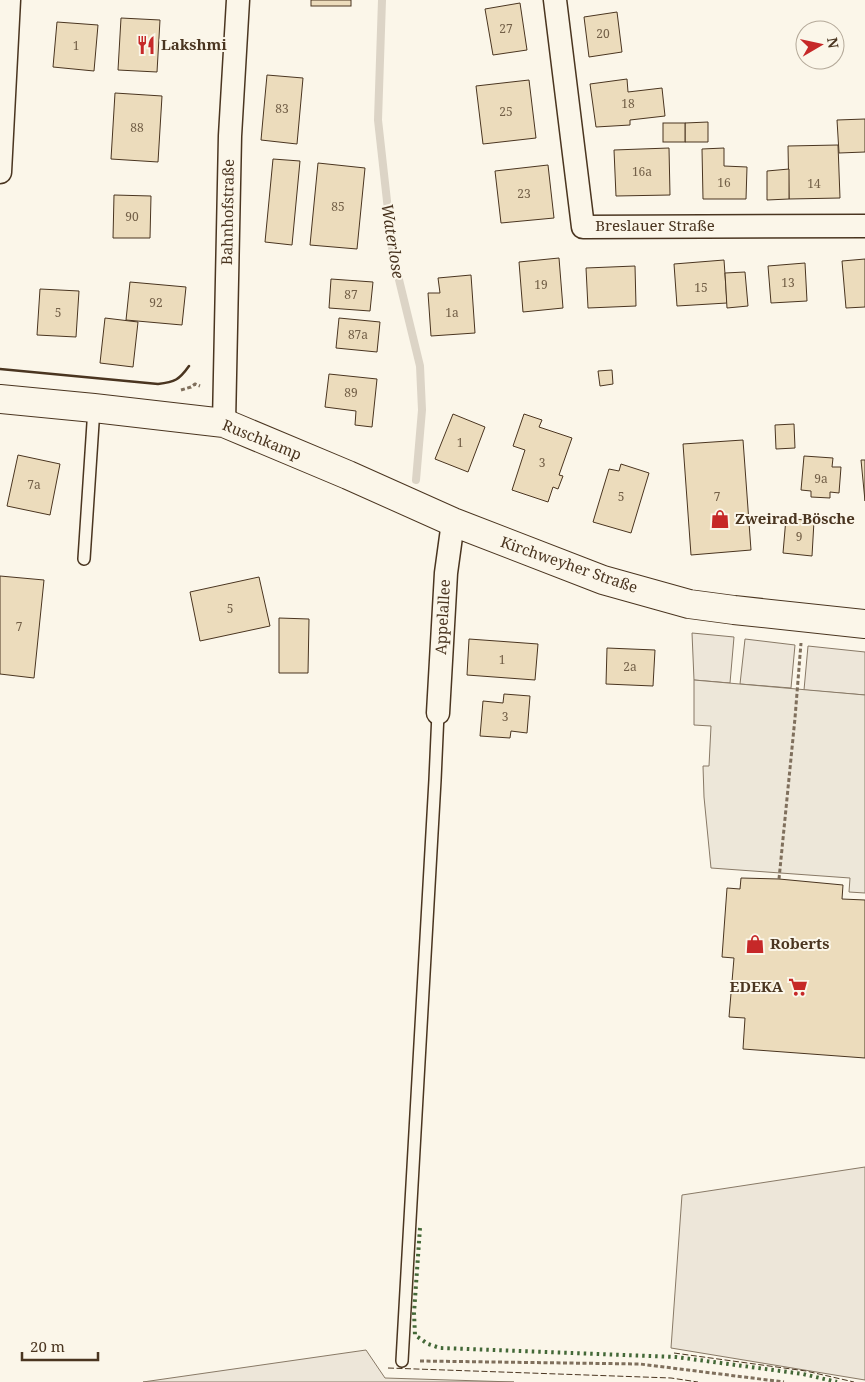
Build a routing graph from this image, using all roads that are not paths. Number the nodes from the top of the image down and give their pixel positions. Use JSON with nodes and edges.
{"nodes":[{"id":1,"x":9,"y":0,"type":"edge"},
{"id":2,"x":238,"y":0,"type":"edge"},
{"id":3,"x":555,"y":0,"type":"edge"},
{"id":4,"x":0,"y":172,"type":"edge"},
{"id":5,"x":865,"y":226,"type":"edge"},
{"id":6,"x":0,"y":400,"type":"edge"},
{"id":7,"x":94,"y":408,"type":"junction"},
{"id":8,"x":224,"y":423,"type":"junction"},
{"id":9,"x":453,"y":522,"type":"junction"},
{"id":10,"x":84,"y":559,"type":"dead end"},
{"id":11,"x":865,"y":624,"type":"edge"},
{"id":12,"x":438,"y":713,"type":"joint"},
{"id":13,"x":402,"y":1361,"type":"road end"}],
"edges":[{"from":1,"to":4,"type":"street"},
{"from":2,"to":8,"type":"street","name":"Bahnhofstraße"},
{"from":3,"to":5,"type":"street","name":"Breslauer Straße"},
{"from":6,"to":7,"type":"main road","name":"Ruschkamp"},
{"from":7,"to":8,"type":"main road","name":"Ruschkamp"},
{"from":7,"to":10,"type":"lane"},
{"from":8,"to":9,"type":"main road","name":"Ruschkamp"},
{"from":9,"to":11,"type":"main road","name":"Kirchweyher Straße"},
{"from":9,"to":12,"type":"street","name":"Appelallee"},
{"from":12,"to":13,"type":"lane"}]}
